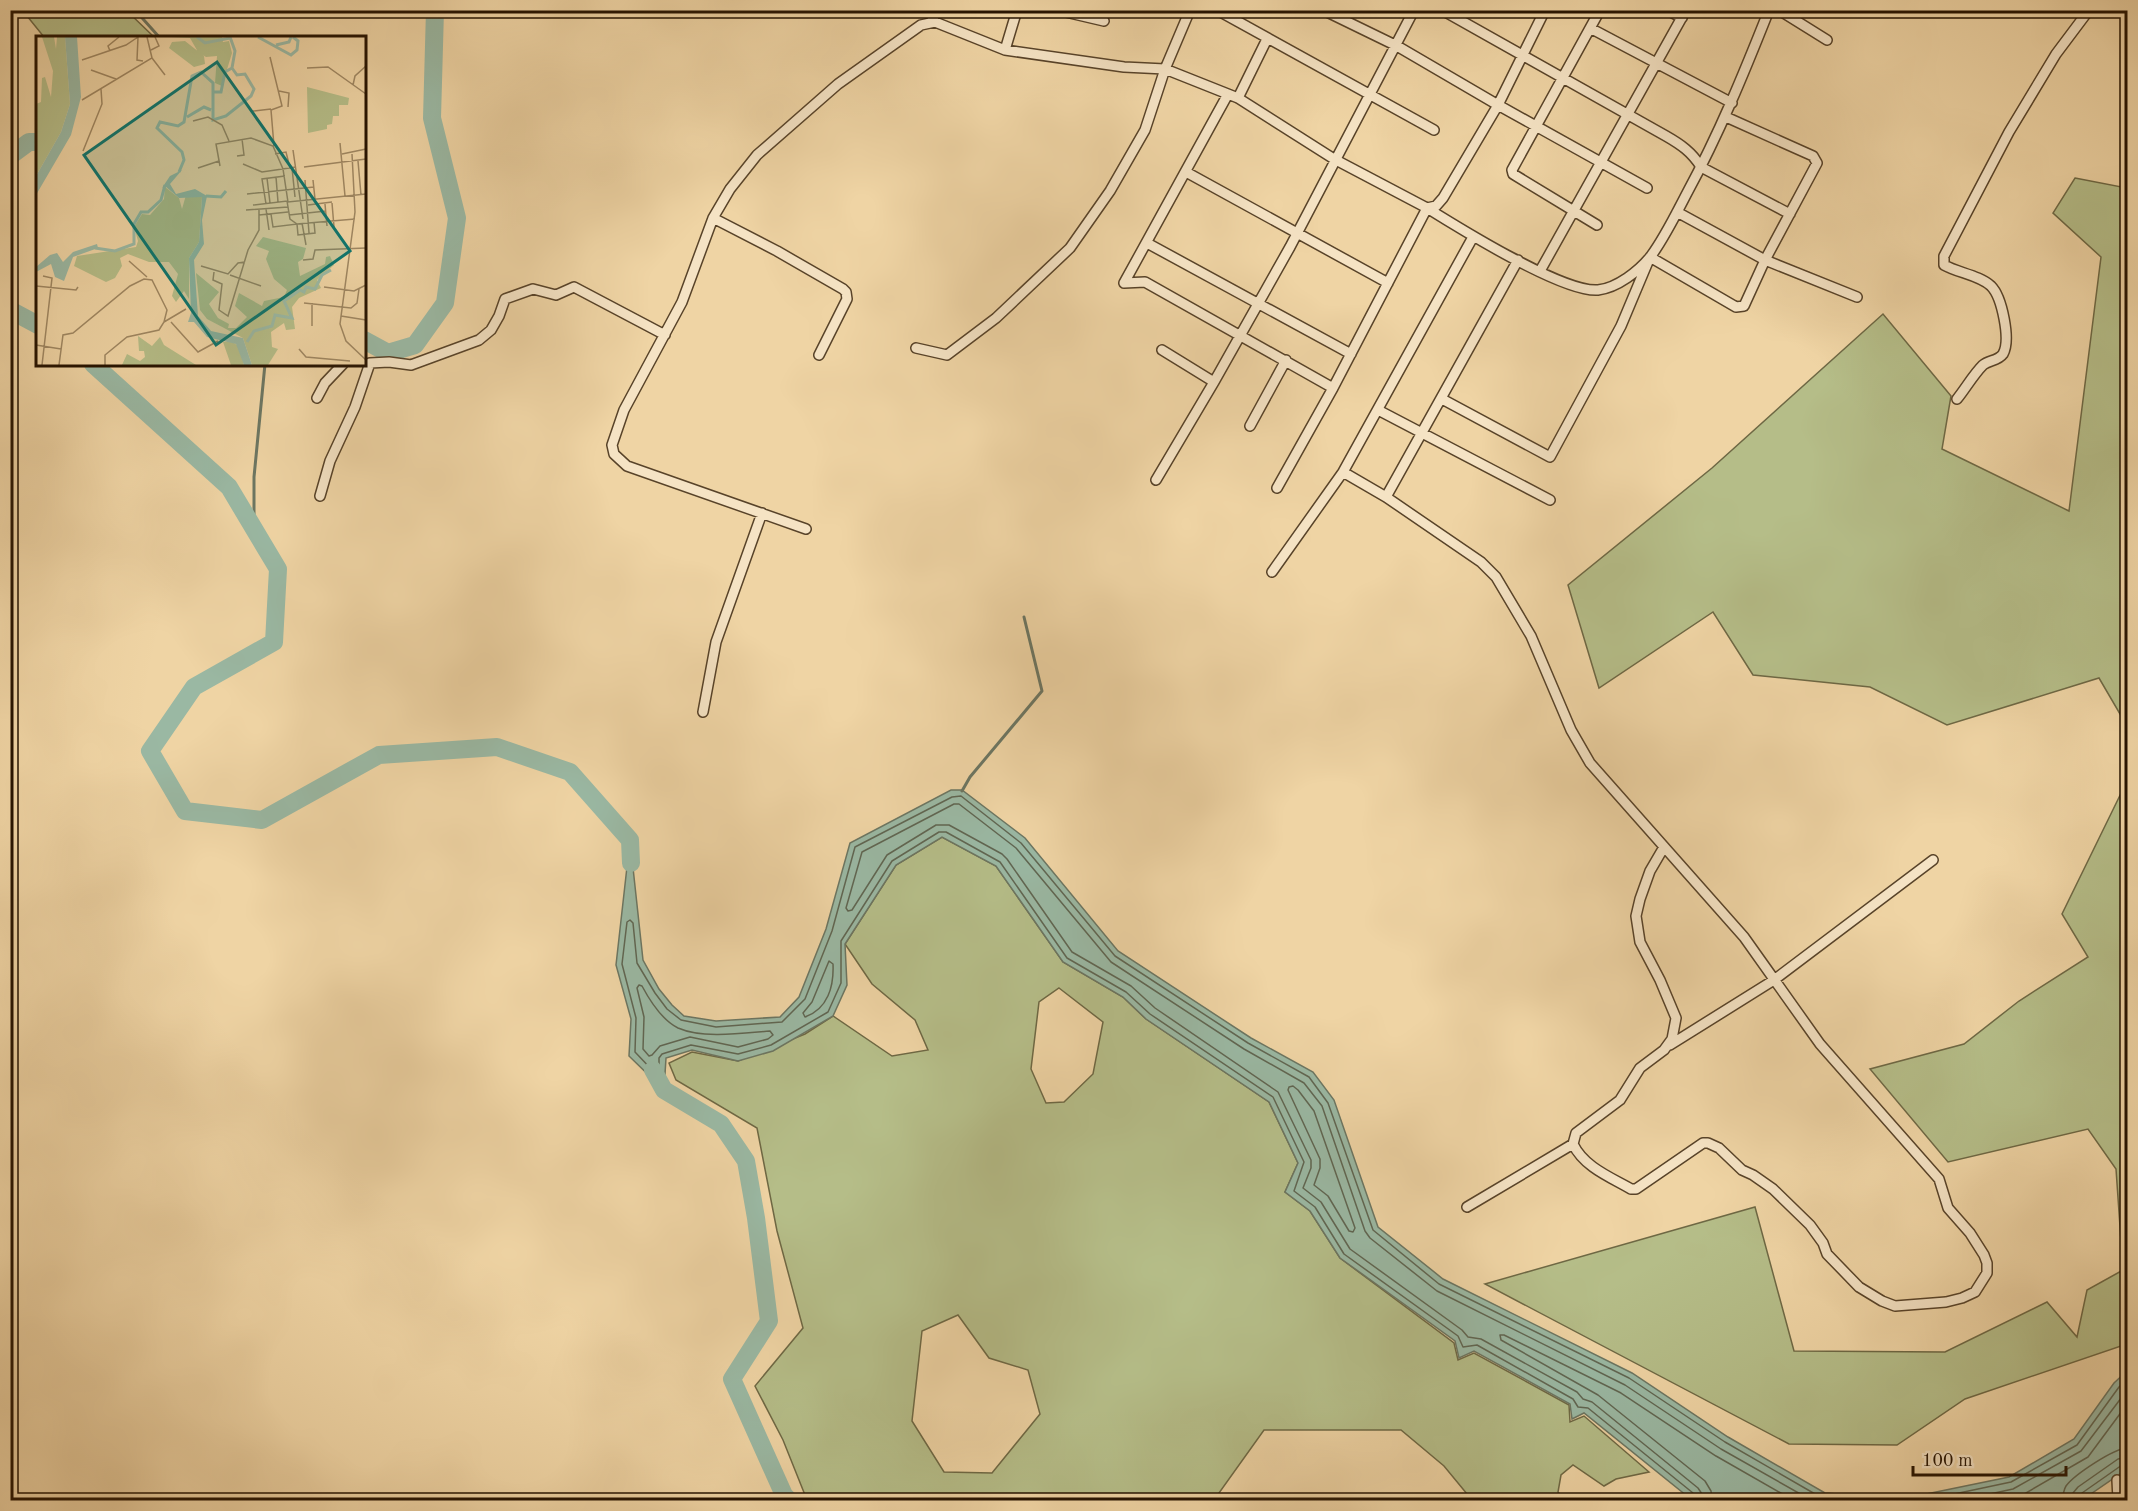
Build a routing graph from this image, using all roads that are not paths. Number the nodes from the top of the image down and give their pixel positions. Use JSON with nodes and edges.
{"nodes":[{"id":1,"x":928,"y":10,"type":"edge"},
{"id":2,"x":1017,"y":10,"type":"edge"},
{"id":3,"x":1057,"y":10,"type":"edge"},
{"id":4,"x":1217,"y":10,"type":"edge"},
{"id":5,"x":1323,"y":10,"type":"edge"},
{"id":6,"x":1414,"y":10,"type":"edge"},
{"id":7,"x":1442,"y":10,"type":"edge"},
{"id":8,"x":1545,"y":10,"type":"edge"},
{"id":9,"x":1600,"y":10,"type":"edge"},
{"id":10,"x":1667,"y":10,"type":"edge"},
{"id":11,"x":1770,"y":10,"type":"edge"},
{"id":12,"x":1779,"y":10,"type":"edge"},
{"id":13,"x":2089,"y":10,"type":"edge"},
{"id":14,"x":1189,"y":11,"type":"edge"},
{"id":15,"x":1684,"y":14,"type":"edge"},
{"id":16,"x":1104,"y":21,"type":"dead end"},
{"id":17,"x":935,"y":22,"type":"junction"},
{"id":18,"x":1590,"y":28,"type":"junction"},
{"id":19,"x":1267,"y":39,"type":"junction"},
{"id":20,"x":1827,"y":40,"type":"dead end"},
{"id":21,"x":1396,"y":45,"type":"junction"},
{"id":22,"x":1005,"y":50,"type":"junction"},
{"id":23,"x":1522,"y":56,"type":"junction"},
{"id":24,"x":1656,"y":63,"type":"junction"},
{"id":25,"x":1165,"y":69,"type":"junction"},
{"id":26,"x":1562,"y":78,"type":"junction"},
{"id":27,"x":1228,"y":94,"type":"junction"},
{"id":28,"x":1368,"y":95,"type":"junction"},
{"id":29,"x":1238,"y":99,"type":"junction"},
{"id":30,"x":1732,"y":103,"type":"junction"},
{"id":31,"x":1497,"y":105,"type":"junction"},
{"id":32,"x":1627,"y":115,"type":"junction"},
{"id":33,"x":1726,"y":117,"type":"junction"},
{"id":34,"x":1537,"y":126,"type":"junction"},
{"id":35,"x":1434,"y":130,"type":"dead end"},
{"id":36,"x":1334,"y":159,"type":"junction"},
{"id":37,"x":1601,"y":162,"type":"junction"},
{"id":38,"x":1701,"y":167,"type":"junction"},
{"id":39,"x":1186,"y":172,"type":"junction"},
{"id":40,"x":1647,"y":188,"type":"dead end"},
{"id":41,"x":1427,"y":208,"type":"junction"},
{"id":42,"x":1574,"y":210,"type":"junction"},
{"id":43,"x":1677,"y":212,"type":"junction"},
{"id":44,"x":1790,"y":214,"type":"junction"},
{"id":45,"x":713,"y":218,"type":"junction"},
{"id":46,"x":1597,"y":225,"type":"dead end"},
{"id":47,"x":1297,"y":232,"type":"junction"},
{"id":48,"x":1473,"y":237,"type":"junction"},
{"id":49,"x":1147,"y":243,"type":"junction"},
{"id":50,"x":1650,"y":257,"type":"junction"},
{"id":51,"x":1518,"y":260,"type":"junction"},
{"id":52,"x":1765,"y":260,"type":"junction"},
{"id":53,"x":1540,"y":271,"type":"junction"},
{"id":54,"x":1388,"y":283,"type":"junction"},
{"id":55,"x":1857,"y":297,"type":"dead end"},
{"id":56,"x":1257,"y":304,"type":"junction"},
{"id":57,"x":665,"y":335,"type":"junction"},
{"id":58,"x":1240,"y":335,"type":"junction"},
{"id":59,"x":916,"y":348,"type":"dead end"},
{"id":60,"x":1162,"y":350,"type":"dead end"},
{"id":61,"x":1351,"y":354,"type":"junction"},
{"id":62,"x":819,"y":355,"type":"dead end"},
{"id":63,"x":1286,"y":360,"type":"junction"},
{"id":64,"x":367,"y":364,"type":"edge"},
{"id":65,"x":341,"y":366,"type":"edge"},
{"id":66,"x":1214,"y":382,"type":"junction"},
{"id":67,"x":1333,"y":388,"type":"junction"},
{"id":68,"x":317,"y":398,"type":"dead end"},
{"id":69,"x":1442,"y":399,"type":"junction"},
{"id":70,"x":1957,"y":399,"type":"dead end"},
{"id":71,"x":1378,"y":410,"type":"junction"},
{"id":72,"x":1250,"y":426,"type":"dead end"},
{"id":73,"x":1423,"y":434,"type":"junction"},
{"id":74,"x":1343,"y":472,"type":"junction"},
{"id":75,"x":1156,"y":480,"type":"dead end"},
{"id":76,"x":1277,"y":488,"type":"dead end"},
{"id":77,"x":320,"y":496,"type":"dead end"},
{"id":78,"x":1386,"y":497,"type":"junction"},
{"id":79,"x":1550,"y":501,"type":"dead end"},
{"id":80,"x":762,"y":513,"type":"junction"},
{"id":81,"x":806,"y":530,"type":"dead end"},
{"id":82,"x":1272,"y":572,"type":"dead end"},
{"id":83,"x":703,"y":712,"type":"dead end"},
{"id":84,"x":1664,"y":847,"type":"junction"},
{"id":85,"x":1933,"y":860,"type":"dead end"},
{"id":86,"x":1774,"y":980,"type":"junction"},
{"id":87,"x":1670,"y":1045,"type":"junction"},
{"id":88,"x":1573,"y":1144,"type":"junction"},
{"id":89,"x":1467,"y":1207,"type":"dead end"},
{"id":90,"x":2117,"y":1480,"type":"dead end"},
{"id":91,"x":2118,"y":1500,"type":"edge"}],
"edges":[{"from":1,"to":17,"type":"street"},
{"from":2,"to":22,"type":"street"},
{"from":3,"to":16,"type":"street"},
{"from":4,"to":19,"type":"street"},
{"from":5,"to":21,"type":"street"},
{"from":6,"to":21,"type":"street"},
{"from":7,"to":23,"type":"street"},
{"from":8,"to":23,"type":"street"},
{"from":9,"to":18,"type":"street"},
{"from":10,"to":15,"type":"street"},
{"from":11,"to":30,"type":"street"},
{"from":12,"to":20,"type":"street"},
{"from":13,"to":70,"type":"street"},
{"from":14,"to":25,"type":"street"},
{"from":15,"to":24,"type":"street"},
{"from":17,"to":22,"type":"street"},
{"from":17,"to":45,"type":"street"},
{"from":18,"to":24,"type":"street"},
{"from":18,"to":26,"type":"street"},
{"from":19,"to":28,"type":"street"},
{"from":19,"to":29,"type":"street"},
{"from":21,"to":28,"type":"street"},
{"from":21,"to":31,"type":"street"},
{"from":22,"to":25,"type":"street"},
{"from":23,"to":26,"type":"street"},
{"from":23,"to":31,"type":"street"},
{"from":24,"to":30,"type":"street"},
{"from":24,"to":32,"type":"street"},
{"from":25,"to":27,"type":"street"},
{"from":25,"to":59,"type":"street"},
{"from":26,"to":32,"type":"street"},
{"from":26,"to":34,"type":"street"},
{"from":27,"to":29,"type":"street"},
{"from":27,"to":39,"type":"street"},
{"from":28,"to":35,"type":"street"},
{"from":28,"to":36,"type":"street"},
{"from":29,"to":36,"type":"street"},
{"from":30,"to":33,"type":"street"},
{"from":31,"to":34,"type":"street"},
{"from":31,"to":41,"type":"street"},
{"from":32,"to":37,"type":"street"},
{"from":32,"to":38,"type":"street"},
{"from":33,"to":38,"type":"street"},
{"from":33,"to":44,"type":"street"},
{"from":34,"to":37,"type":"street"},
{"from":34,"to":42,"type":"street"},
{"from":36,"to":41,"type":"street"},
{"from":36,"to":47,"type":"street"},
{"from":37,"to":40,"type":"street"},
{"from":37,"to":42,"type":"street"},
{"from":38,"to":43,"type":"street"},
{"from":38,"to":44,"type":"street"},
{"from":39,"to":47,"type":"street"},
{"from":39,"to":49,"type":"street"},
{"from":41,"to":48,"type":"street"},
{"from":41,"to":54,"type":"street"},
{"from":42,"to":46,"type":"street"},
{"from":42,"to":53,"type":"street"},
{"from":43,"to":50,"type":"street"},
{"from":43,"to":52,"type":"street"},
{"from":44,"to":52,"type":"street"},
{"from":45,"to":57,"type":"street"},
{"from":45,"to":62,"type":"street"},
{"from":47,"to":54,"type":"street"},
{"from":47,"to":56,"type":"street"},
{"from":48,"to":51,"type":"street"},
{"from":48,"to":71,"type":"street"},
{"from":49,"to":56,"type":"street"},
{"from":49,"to":58,"type":"street"},
{"from":50,"to":52,"type":"street"},
{"from":50,"to":53,"type":"street"},
{"from":50,"to":69,"type":"street"},
{"from":51,"to":53,"type":"street"},
{"from":51,"to":69,"type":"street"},
{"from":52,"to":55,"type":"street"},
{"from":54,"to":61,"type":"street"},
{"from":56,"to":58,"type":"street"},
{"from":56,"to":61,"type":"street"},
{"from":57,"to":64,"type":"street"},
{"from":57,"to":80,"type":"street"},
{"from":58,"to":63,"type":"street"},
{"from":58,"to":66,"type":"street"},
{"from":60,"to":66,"type":"street"},
{"from":61,"to":67,"type":"street"},
{"from":63,"to":67,"type":"street"},
{"from":63,"to":72,"type":"street"},
{"from":64,"to":77,"type":"street"},
{"from":65,"to":68,"type":"street"},
{"from":66,"to":75,"type":"street"},
{"from":67,"to":76,"type":"street"},
{"from":69,"to":73,"type":"street"},
{"from":71,"to":73,"type":"street"},
{"from":71,"to":74,"type":"street"},
{"from":73,"to":78,"type":"street"},
{"from":73,"to":79,"type":"street"},
{"from":74,"to":78,"type":"street"},
{"from":74,"to":82,"type":"street"},
{"from":78,"to":84,"type":"street"},
{"from":80,"to":81,"type":"street"},
{"from":80,"to":83,"type":"street"},
{"from":84,"to":86,"type":"street"},
{"from":84,"to":87,"type":"street"},
{"from":85,"to":86,"type":"street"},
{"from":86,"to":87,"type":"street"},
{"from":86,"to":88,"type":"street"},
{"from":87,"to":88,"type":"street"},
{"from":88,"to":89,"type":"street"},
{"from":90,"to":91,"type":"street"}]}
